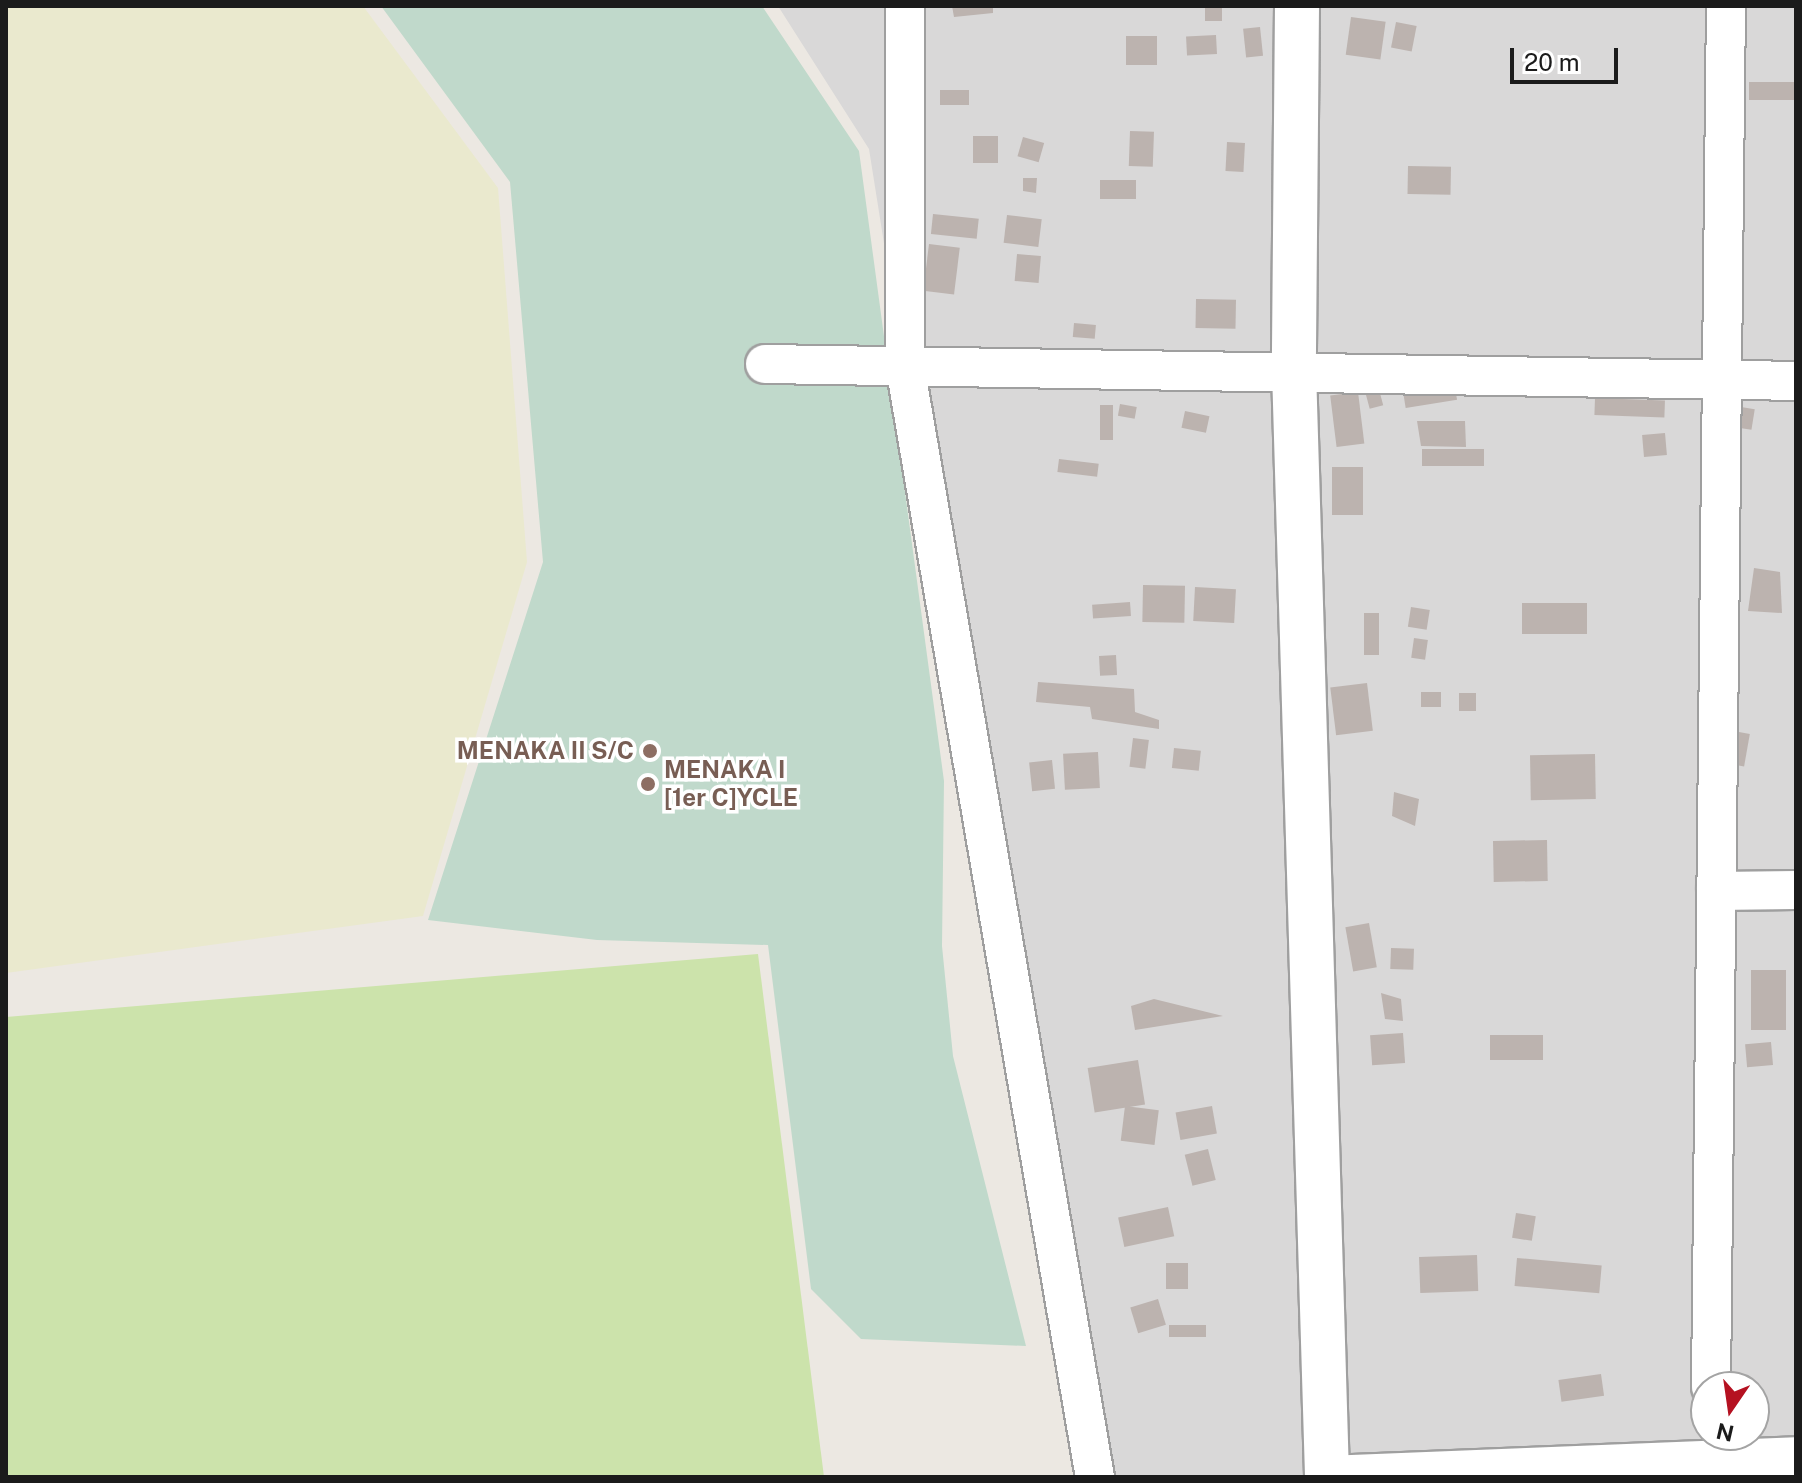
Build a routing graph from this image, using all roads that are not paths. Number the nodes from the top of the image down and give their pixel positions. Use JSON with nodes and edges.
{"nodes":[{"id":1,"x":905,"y":6,"type":"edge"},
{"id":2,"x":1297,"y":6,"type":"edge"},
{"id":3,"x":1726,"y":6,"type":"edge"},
{"id":4,"x":765,"y":364,"type":"dead end"},
{"id":5,"x":905,"y":366,"type":"junction"},
{"id":6,"x":1294,"y":370,"type":"junction"},
{"id":7,"x":1723,"y":381,"type":"junction"},
{"id":8,"x":1796,"y":381,"type":"edge"},
{"id":9,"x":1796,"y":890,"type":"edge"},
{"id":10,"x":1716,"y":891,"type":"junction"},
{"id":11,"x":1711,"y":1371,"type":"edge"},
{"id":12,"x":1711,"y":1456,"type":"edge"},
{"id":13,"x":1796,"y":1456,"type":"edge"},
{"id":14,"x":1327,"y":1476,"type":"edge"},
{"id":15,"x":1095,"y":1477,"type":"edge"}],
"edges":[{"from":1,"to":5,"type":"street"},
{"from":2,"to":6,"type":"street"},
{"from":3,"to":7,"type":"street"},
{"from":4,"to":5,"type":"street"},
{"from":5,"to":6,"type":"street"},
{"from":5,"to":15,"type":"street"},
{"from":6,"to":7,"type":"street"},
{"from":6,"to":14,"type":"street"},
{"from":7,"to":8,"type":"street"},
{"from":7,"to":10,"type":"street"},
{"from":9,"to":10,"type":"street"},
{"from":10,"to":11,"type":"street"},
{"from":12,"to":13,"type":"street"},
{"from":12,"to":14,"type":"street"}]}
